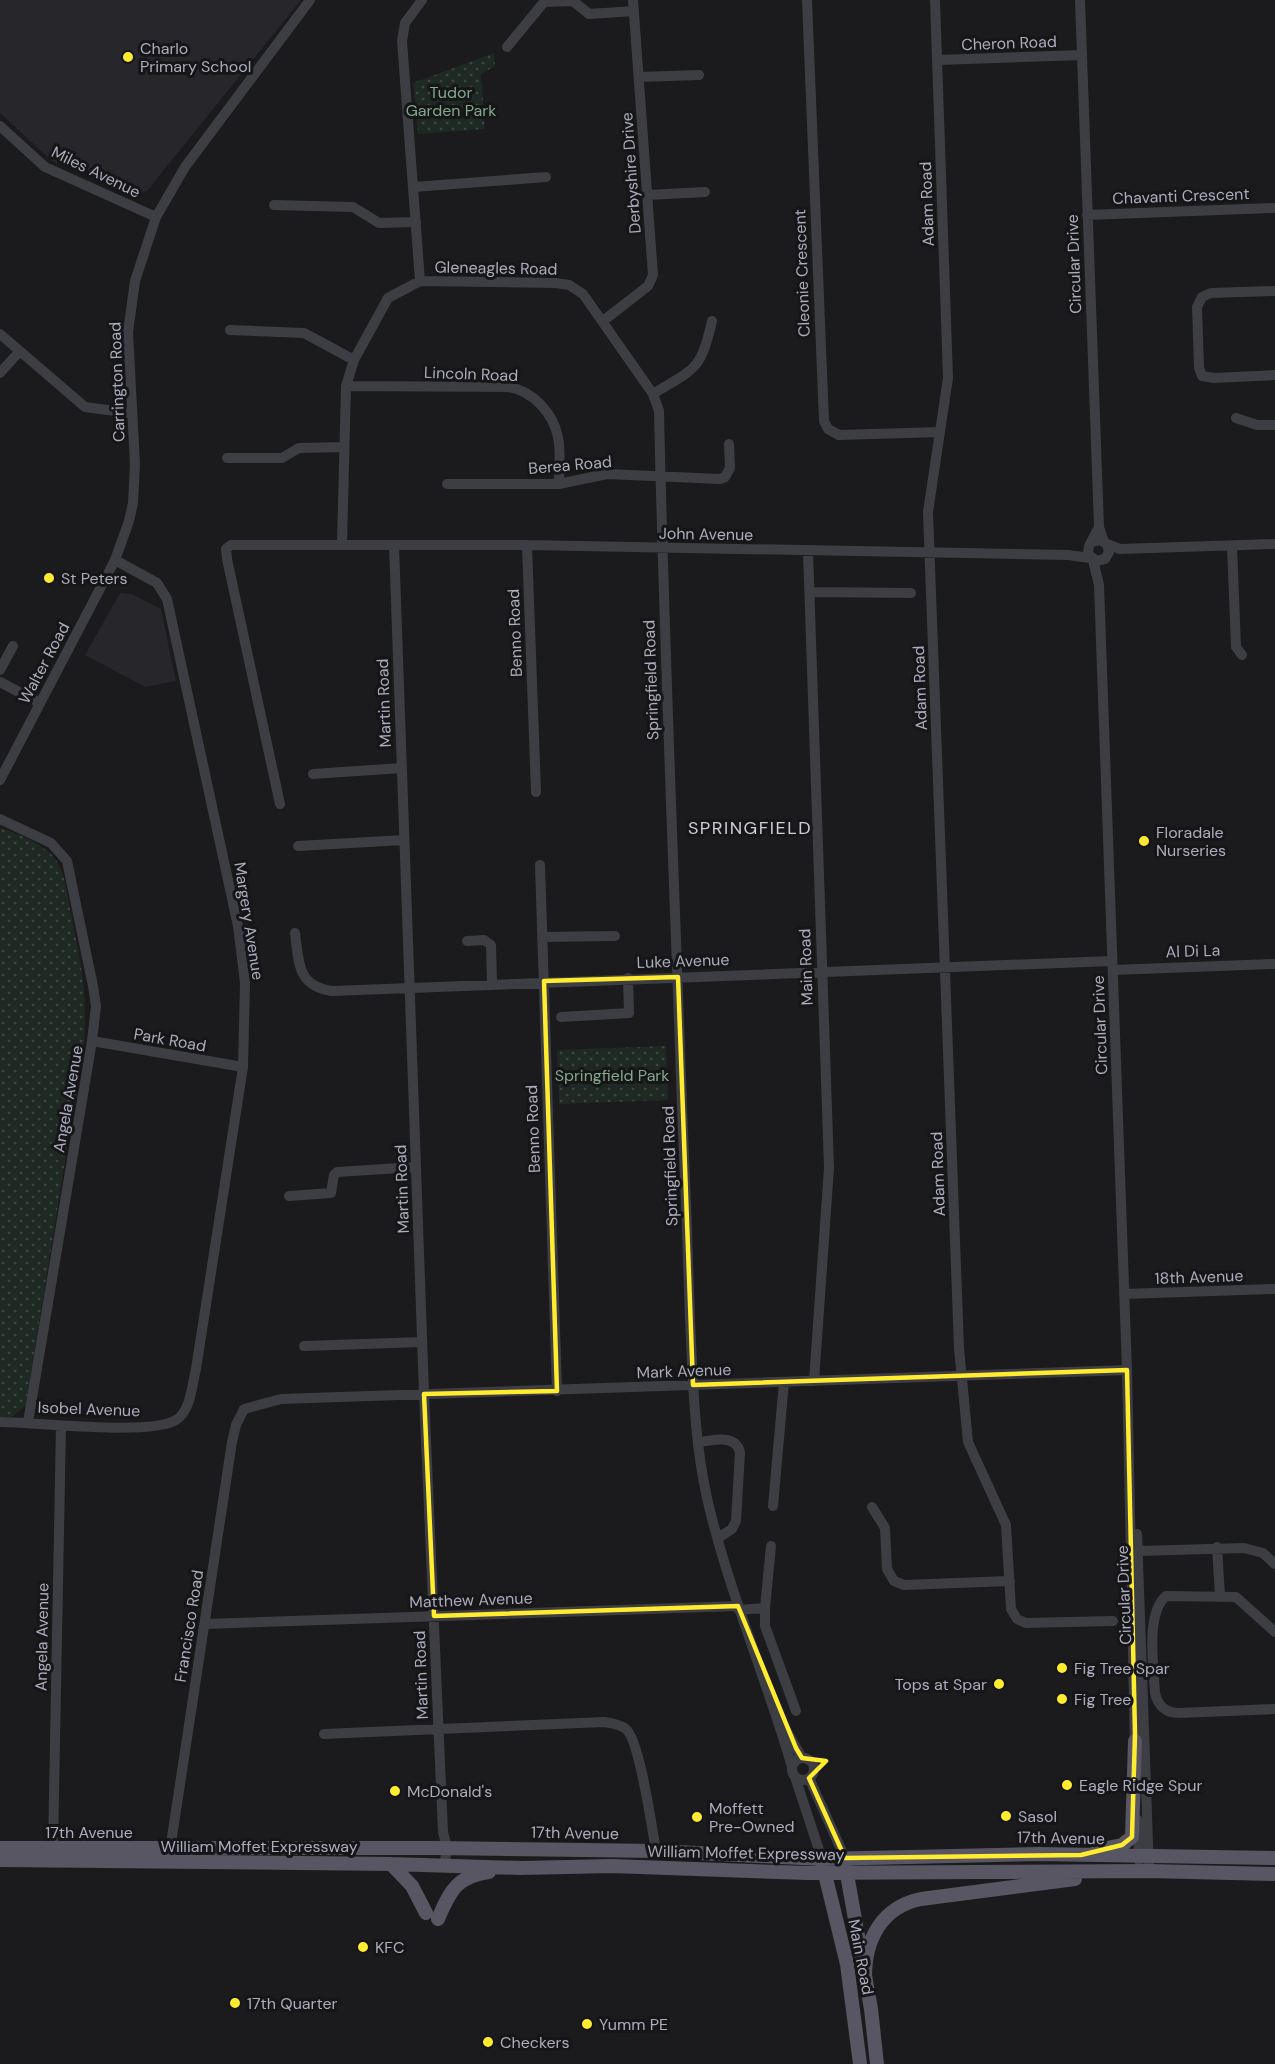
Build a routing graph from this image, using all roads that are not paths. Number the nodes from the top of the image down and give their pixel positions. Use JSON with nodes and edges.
{"nodes":[{"id":1,"x":310,"y":0,"type":"edge"},
{"id":2,"x":422,"y":0,"type":"edge"},
{"id":3,"x":807,"y":0,"type":"edge"},
{"id":4,"x":935,"y":0,"type":"edge"},
{"id":5,"x":1080,"y":0,"type":"edge"},
{"id":6,"x":634,"y":6,"type":"edge"},
{"id":7,"x":507,"y":47,"type":"dead end"},
{"id":8,"x":1082,"y":55,"type":"junction"},
{"id":9,"x":937,"y":60,"type":"junction"},
{"id":10,"x":699,"y":75,"type":"dead end"},
{"id":11,"x":639,"y":77,"type":"junction"},
{"id":12,"x":0,"y":126,"type":"edge"},
{"id":13,"x":546,"y":177,"type":"dead end"},
{"id":14,"x":414,"y":187,"type":"junction"},
{"id":15,"x":705,"y":192,"type":"dead end"},
{"id":16,"x":648,"y":195,"type":"junction"},
{"id":17,"x":274,"y":205,"type":"dead end"},
{"id":18,"x":1275,"y":208,"type":"edge"},
{"id":19,"x":1087,"y":215,"type":"junction"},
{"id":20,"x":156,"y":217,"type":"junction"},
{"id":21,"x":416,"y":222,"type":"junction"},
{"id":22,"x":420,"y":281,"type":"junction"},
{"id":23,"x":1275,"y":291,"type":"edge"},
{"id":24,"x":603,"y":321,"type":"junction"},
{"id":25,"x":712,"y":321,"type":"dead end"},
{"id":26,"x":230,"y":330,"type":"dead end"},
{"id":27,"x":0,"y":334,"type":"edge"},
{"id":28,"x":20,"y":352,"type":"junction"},
{"id":29,"x":354,"y":360,"type":"junction"},
{"id":30,"x":0,"y":373,"type":"edge"},
{"id":31,"x":1275,"y":375,"type":"edge"},
{"id":32,"x":346,"y":386,"type":"junction"},
{"id":33,"x":653,"y":394,"type":"junction"},
{"id":34,"x":130,"y":413,"type":"junction"},
{"id":35,"x":1236,"y":418,"type":"dead end"},
{"id":36,"x":1275,"y":425,"type":"edge"},
{"id":37,"x":940,"y":432,"type":"junction"},
{"id":38,"x":729,"y":444,"type":"dead end"},
{"id":39,"x":343,"y":447,"type":"junction"},
{"id":40,"x":227,"y":458,"type":"dead end"},
{"id":41,"x":660,"y":476,"type":"junction"},
{"id":42,"x":447,"y":484,"type":"dead end"},
{"id":43,"x":559,"y":484,"type":"junction"},
{"id":44,"x":1100,"y":527,"type":"junction"},
{"id":45,"x":342,"y":544,"type":"junction"},
{"id":46,"x":394,"y":544,"type":"junction"},
{"id":47,"x":1090,"y":544,"type":"junction"},
{"id":48,"x":1275,"y":544,"type":"edge"},
{"id":49,"x":527,"y":545,"type":"junction"},
{"id":50,"x":1232,"y":546,"type":"junction"},
{"id":51,"x":661,"y":548,"type":"junction"},
{"id":52,"x":1106,"y":550,"type":"junction"},
{"id":53,"x":808,"y":552,"type":"junction"},
{"id":54,"x":930,"y":553,"type":"junction"},
{"id":55,"x":1068,"y":555,"type":"junction"},
{"id":56,"x":1092,"y":559,"type":"junction"},
{"id":57,"x":115,"y":560,"type":"junction"},
{"id":58,"x":1099,"y":585,"type":"junction"},
{"id":59,"x":810,"y":592,"type":"junction"},
{"id":60,"x":911,"y":592,"type":"dead end"},
{"id":61,"x":13,"y":646,"type":"dead end"},
{"id":62,"x":1242,"y":655,"type":"dead end"},
{"id":63,"x":0,"y":670,"type":"edge"},
{"id":64,"x":0,"y":682,"type":"edge"},
{"id":65,"x":40,"y":703,"type":"junction"},
{"id":66,"x":402,"y":768,"type":"junction"},
{"id":67,"x":313,"y":774,"type":"dead end"},
{"id":68,"x":0,"y":780,"type":"edge"},
{"id":69,"x":536,"y":792,"type":"dead end"},
{"id":70,"x":280,"y":804,"type":"dead end"},
{"id":71,"x":0,"y":819,"type":"edge"},
{"id":72,"x":404,"y":840,"type":"junction"},
{"id":73,"x":298,"y":846,"type":"dead end"},
{"id":74,"x":540,"y":865,"type":"dead end"},
{"id":75,"x":295,"y":933,"type":"dead end"},
{"id":76,"x":615,"y":936,"type":"dead end"},
{"id":77,"x":543,"y":937,"type":"junction"},
{"id":78,"x":467,"y":941,"type":"dead end"},
{"id":79,"x":1275,"y":964,"type":"edge"},
{"id":80,"x":1113,"y":965,"type":"junction"},
{"id":81,"x":945,"y":967,"type":"junction"},
{"id":82,"x":823,"y":971,"type":"junction"},
{"id":83,"x":678,"y":977,"type":"junction"},
{"id":84,"x":628,"y":978,"type":"junction"},
{"id":85,"x":544,"y":981,"type":"junction"},
{"id":86,"x":492,"y":983,"type":"junction"},
{"id":87,"x":410,"y":987,"type":"junction"},
{"id":88,"x":561,"y":1017,"type":"dead end"},
{"id":89,"x":92,"y":1041,"type":"junction"},
{"id":90,"x":243,"y":1067,"type":"junction"},
{"id":91,"x":416,"y":1167,"type":"junction"},
{"id":92,"x":289,"y":1196,"type":"dead end"},
{"id":93,"x":1275,"y":1289,"type":"edge"},
{"id":94,"x":1124,"y":1294,"type":"junction"},
{"id":95,"x":422,"y":1342,"type":"junction"},
{"id":96,"x":304,"y":1346,"type":"dead end"},
{"id":97,"x":1127,"y":1370,"type":"junction"},
{"id":98,"x":962,"y":1377,"type":"junction"},
{"id":99,"x":814,"y":1381,"type":"junction"},
{"id":100,"x":784,"y":1382,"type":"junction"},
{"id":101,"x":693,"y":1385,"type":"junction"},
{"id":102,"x":557,"y":1391,"type":"junction"},
{"id":103,"x":424,"y":1394,"type":"junction"},
{"id":104,"x":244,"y":1409,"type":"joint"},
{"id":105,"x":177,"y":1420,"type":"joint"},
{"id":106,"x":0,"y":1422,"type":"edge"},
{"id":107,"x":28,"y":1422,"type":"junction"},
{"id":108,"x":61,"y":1426,"type":"junction"},
{"id":109,"x":698,"y":1442,"type":"junction"},
{"id":110,"x":1129,"y":1463,"type":"junction"},
{"id":111,"x":773,"y":1506,"type":"dead end"},
{"id":112,"x":872,"y":1507,"type":"dead end"},
{"id":113,"x":718,"y":1538,"type":"junction"},
{"id":114,"x":771,"y":1546,"type":"dead end"},
{"id":115,"x":1217,"y":1547,"type":"junction"},
{"id":116,"x":1138,"y":1551,"type":"junction"},
{"id":117,"x":1275,"y":1564,"type":"edge"},
{"id":118,"x":1010,"y":1581,"type":"junction"},
{"id":119,"x":1220,"y":1596,"type":"junction"},
{"id":120,"x":738,"y":1608,"type":"junction"},
{"id":121,"x":765,"y":1608,"type":"junction"},
{"id":122,"x":434,"y":1616,"type":"junction"},
{"id":123,"x":1113,"y":1621,"type":"dead end"},
{"id":124,"x":205,"y":1624,"type":"junction"},
{"id":125,"x":1275,"y":1632,"type":"edge"},
{"id":126,"x":772,"y":1700,"type":"junction"},
{"id":127,"x":1275,"y":1709,"type":"edge"},
{"id":128,"x":796,"y":1711,"type":"dead end"},
{"id":129,"x":439,"y":1729,"type":"junction"},
{"id":130,"x":324,"y":1734,"type":"dead end"},
{"id":131,"x":1135,"y":1741,"type":"junction"},
{"id":132,"x":802,"y":1758,"type":"junction"},
{"id":133,"x":794,"y":1772,"type":"junction"},
{"id":134,"x":810,"y":1778,"type":"junction"},
{"id":135,"x":0,"y":1848,"type":"edge"},
{"id":136,"x":53,"y":1848,"type":"junction"},
{"id":137,"x":441,"y":1848,"type":"junction"},
{"id":138,"x":170,"y":1850,"type":"junction"},
{"id":139,"x":656,"y":1851,"type":"junction"},
{"id":140,"x":1081,"y":1855,"type":"junction"},
{"id":141,"x":1275,"y":1858,"type":"edge"},
{"id":142,"x":0,"y":1860,"type":"edge"},
{"id":143,"x":143,"y":1862,"type":"joint"},
{"id":144,"x":391,"y":1864,"type":"junction"},
{"id":145,"x":1144,"y":1864,"type":"junction"},
{"id":146,"x":846,"y":1865,"type":"junction"},
{"id":147,"x":438,"y":1866,"type":"junction"},
{"id":148,"x":823,"y":1866,"type":"junction"},
{"id":149,"x":521,"y":1868,"type":"junction"},
{"id":150,"x":1093,"y":1871,"type":"junction"},
{"id":151,"x":1275,"y":1874,"type":"edge"},
{"id":152,"x":865,"y":1977,"type":"junction"},
{"id":153,"x":860,"y":2064,"type":"edge"},
{"id":154,"x":877,"y":2064,"type":"edge"}],
"edges":[{"from":1,"to":20,"type":"street","name":"Carrington Road"},
{"from":2,"to":14,"type":"street"},
{"from":3,"to":37,"type":"street","name":"Cleonie Crescent"},
{"from":4,"to":9,"type":"street","name":"Adam Road"},
{"from":5,"to":8,"type":"street","name":"Circular Drive"},
{"from":6,"to":7,"type":"street"},
{"from":6,"to":11,"type":"street","name":"Derbyshire Drive"},
{"from":8,"to":9,"type":"street","name":"Cheron Road"},
{"from":8,"to":19,"type":"street","name":"Circular Drive"},
{"from":9,"to":37,"type":"street","name":"Adam Road"},
{"from":10,"to":11,"type":"street"},
{"from":11,"to":16,"type":"street","name":"Derbyshire Drive"},
{"from":12,"to":20,"type":"street","name":"Miles Avenue"},
{"from":13,"to":14,"type":"street"},
{"from":14,"to":21,"type":"street"},
{"from":15,"to":16,"type":"street"},
{"from":16,"to":24,"type":"street","name":"Derbyshire Drive"},
{"from":17,"to":21,"type":"street"},
{"from":18,"to":19,"type":"street","name":"Chavanti Crescent"},
{"from":19,"to":44,"type":"street","name":"Circular Drive"},
{"from":20,"to":34,"type":"street","name":"Carrington Road"},
{"from":21,"to":22,"type":"street"},
{"from":22,"to":24,"type":"street","name":"Gleneagles Road"},
{"from":22,"to":29,"type":"street","name":"Gleneagles Road"},
{"from":23,"to":31,"type":"street"},
{"from":24,"to":33,"type":"street","name":"Gleneagles Road"},
{"from":25,"to":33,"type":"street"},
{"from":26,"to":29,"type":"street"},
{"from":27,"to":28,"type":"street"},
{"from":28,"to":30,"type":"street"},
{"from":28,"to":34,"type":"street"},
{"from":29,"to":32,"type":"street","name":"Gleneagles Road"},
{"from":32,"to":39,"type":"street","name":"Gleneagles Road"},
{"from":32,"to":43,"type":"street","name":"Lincoln Road"},
{"from":33,"to":41,"type":"street","name":"Gleneagles Road"},
{"from":34,"to":57,"type":"street","name":"Carrington Road"},
{"from":35,"to":36,"type":"street"},
{"from":37,"to":54,"type":"street","name":"Adam Road"},
{"from":38,"to":41,"type":"street","name":"Berea Road"},
{"from":39,"to":40,"type":"street"},
{"from":39,"to":45,"type":"street","name":"Gleneagles Road"},
{"from":41,"to":43,"type":"street","name":"Berea Road"},
{"from":41,"to":51,"type":"street","name":"Gleneagles Road"},
{"from":42,"to":43,"type":"street","name":"Berea Road"},
{"from":44,"to":47,"type":"street"},
{"from":44,"to":52,"type":"street","name":"Circular Drive"},
{"from":45,"to":46,"type":"street","name":"John Avenue"},
{"from":45,"to":70,"type":"street","name":"John Avenue"},
{"from":46,"to":49,"type":"street","name":"John Avenue"},
{"from":46,"to":66,"type":"street","name":"Martin Road"},
{"from":47,"to":52,"type":"street"},
{"from":47,"to":55,"type":"street","name":"John Avenue"},
{"from":47,"to":56,"type":"street","name":"Circular Drive"},
{"from":48,"to":50,"type":"street"},
{"from":49,"to":51,"type":"street","name":"John Avenue"},
{"from":49,"to":69,"type":"street","name":"Benno Road"},
{"from":50,"to":52,"type":"street"},
{"from":50,"to":62,"type":"street"},
{"from":51,"to":53,"type":"street","name":"John Avenue"},
{"from":51,"to":83,"type":"street","name":"Springfield Road"},
{"from":52,"to":56,"type":"street","name":"John Avenue"},
{"from":52,"to":58,"type":"street","name":"Circular Drive"},
{"from":53,"to":54,"type":"street","name":"John Avenue"},
{"from":53,"to":59,"type":"street","name":"Main Road"},
{"from":54,"to":55,"type":"street","name":"John Avenue"},
{"from":54,"to":81,"type":"street","name":"Adam Road"},
{"from":55,"to":56,"type":"street","name":"John Avenue"},
{"from":56,"to":58,"type":"street","name":"Circular Drive"},
{"from":57,"to":65,"type":"street","name":"Walter Road"},
{"from":57,"to":90,"type":"street","name":"Margery Avenue"},
{"from":58,"to":80,"type":"street","name":"Circular Drive"},
{"from":59,"to":60,"type":"street"},
{"from":59,"to":82,"type":"street","name":"Main Road"},
{"from":61,"to":63,"type":"street"},
{"from":64,"to":65,"type":"street"},
{"from":65,"to":68,"type":"street","name":"Walter Road"},
{"from":66,"to":67,"type":"street"},
{"from":66,"to":72,"type":"street","name":"Martin Road"},
{"from":71,"to":89,"type":"street","name":"Angela Avenue"},
{"from":72,"to":73,"type":"street"},
{"from":72,"to":87,"type":"street","name":"Martin Road"},
{"from":74,"to":77,"type":"street","name":"Benno Road"},
{"from":75,"to":87,"type":"street","name":"Luke Avenue"},
{"from":76,"to":77,"type":"street"},
{"from":77,"to":85,"type":"street","name":"Benno Road"},
{"from":78,"to":86,"type":"street"},
{"from":79,"to":80,"type":"street","name":"Al Di La"},
{"from":80,"to":81,"type":"street","name":"Luke Avenue"},
{"from":80,"to":94,"type":"street","name":"Circular Drive"},
{"from":81,"to":82,"type":"street","name":"Luke Avenue"},
{"from":81,"to":98,"type":"street","name":"Adam Road"},
{"from":82,"to":83,"type":"street","name":"Luke Avenue"},
{"from":82,"to":99,"type":"street","name":"Main Road"},
{"from":83,"to":84,"type":"street","name":"Luke Avenue"},
{"from":83,"to":101,"type":"street","name":"Springfield Road"},
{"from":84,"to":85,"type":"street","name":"Luke Avenue"},
{"from":84,"to":88,"type":"street"},
{"from":85,"to":86,"type":"street","name":"Luke Avenue"},
{"from":85,"to":102,"type":"street","name":"Benno Road"},
{"from":86,"to":87,"type":"street","name":"Luke Avenue"},
{"from":87,"to":91,"type":"street","name":"Martin Road"},
{"from":89,"to":90,"type":"street","name":"Park Road"},
{"from":89,"to":107,"type":"street","name":"Angela Avenue"},
{"from":90,"to":105,"type":"street","name":"Margery Avenue"},
{"from":91,"to":92,"type":"street"},
{"from":91,"to":95,"type":"street","name":"Martin Road"},
{"from":93,"to":94,"type":"street","name":"18th Avenue"},
{"from":94,"to":97,"type":"street","name":"Circular Drive"},
{"from":95,"to":96,"type":"street"},
{"from":95,"to":103,"type":"street","name":"Martin Road"},
{"from":97,"to":98,"type":"street","name":"Mark Avenue"},
{"from":97,"to":110,"type":"street","name":"Circular Drive"},
{"from":98,"to":99,"type":"street","name":"Mark Avenue"},
{"from":98,"to":118,"type":"street","name":"Adam Road"},
{"from":99,"to":100,"type":"street","name":"Mark Avenue"},
{"from":100,"to":101,"type":"street","name":"Mark Avenue"},
{"from":100,"to":111,"type":"street"},
{"from":101,"to":102,"type":"street","name":"Mark Avenue"},
{"from":101,"to":109,"type":"street","name":"Springfield Road"},
{"from":102,"to":103,"type":"street","name":"Mark Avenue"},
{"from":103,"to":104,"type":"street","name":"Mark Avenue"},
{"from":103,"to":122,"type":"street","name":"Martin Road"},
{"from":104,"to":124,"type":"street","name":"Francisco Road"},
{"from":105,"to":108,"type":"street","name":"Isobel Avenue"},
{"from":106,"to":107,"type":"street","name":"Isobel Avenue"},
{"from":107,"to":108,"type":"street","name":"Isobel Avenue"},
{"from":108,"to":136,"type":"street","name":"Angela Avenue"},
{"from":109,"to":113,"type":"street","name":"Springfield Road"},
{"from":109,"to":113,"type":"street"},
{"from":110,"to":116,"type":"street","name":"Circular Drive"},
{"from":110,"to":131,"type":"street","name":"Circular Drive"},
{"from":112,"to":118,"type":"street"},
{"from":113,"to":120,"type":"street","name":"Springfield Road"},
{"from":114,"to":121,"type":"street"},
{"from":115,"to":116,"type":"street"},
{"from":115,"to":117,"type":"street"},
{"from":115,"to":119,"type":"street"},
{"from":116,"to":145,"type":"street","name":"Circular Drive"},
{"from":118,"to":123,"type":"street","name":"Adam Road"},
{"from":119,"to":125,"type":"street"},
{"from":119,"to":127,"type":"street"},
{"from":120,"to":121,"type":"street","name":"Matthew Avenue"},
{"from":120,"to":122,"type":"street","name":"Matthew Avenue"},
{"from":120,"to":126,"type":"street","name":"Springfield Road"},
{"from":121,"to":128,"type":"street"},
{"from":122,"to":124,"type":"street","name":"Matthew Avenue"},
{"from":122,"to":129,"type":"street","name":"Martin Road"},
{"from":124,"to":138,"type":"street","name":"Francisco Road"},
{"from":126,"to":132,"type":"street","name":"Springfield Road"},
{"from":126,"to":133,"type":"street","name":"Springfield Road"},
{"from":129,"to":130,"type":"street"},
{"from":129,"to":137,"type":"street","name":"Martin Road"},
{"from":129,"to":139,"type":"street"},
{"from":131,"to":140,"type":"main road"},
{"from":131,"to":145,"type":"street","name":"Circular Drive"},
{"from":132,"to":133,"type":"street"},
{"from":132,"to":134,"type":"street"},
{"from":133,"to":134,"type":"street"},
{"from":133,"to":148,"type":"street","name":"Springfield Road"},
{"from":134,"to":146,"type":"street"},
{"from":135,"to":136,"type":"main road","name":"17th Avenue"},
{"from":136,"to":138,"type":"main road","name":"17th Avenue"},
{"from":137,"to":138,"type":"main road","name":"17th Avenue"},
{"from":137,"to":139,"type":"main road","name":"17th Avenue"},
{"from":137,"to":147,"type":"street","name":"Martin Road"},
{"from":139,"to":148,"type":"main road","name":"17th Avenue"},
{"from":140,"to":145,"type":"main road","name":"17th Avenue"},
{"from":140,"to":146,"type":"main road","name":"17th Avenue"},
{"from":141,"to":145,"type":"main road","name":"William Moffet Expressway"},
{"from":142,"to":143,"type":"main road","name":"17th Avenue"},
{"from":143,"to":144,"type":"main road","name":"William Moffet Expressway"},
{"from":144,"to":147,"type":"main road","name":"William Moffet Expressway"},
{"from":144,"to":149,"type":"main road"},
{"from":145,"to":150,"type":"main road","name":"William Moffet Expressway"},
{"from":145,"to":151,"type":"main road","name":"William Moffet Expressway"},
{"from":146,"to":148,"type":"main road","name":"William Moffet Expressway"},
{"from":146,"to":150,"type":"main road","name":"William Moffet Expressway"},
{"from":146,"to":152,"type":"main road","name":"Main Road"},
{"from":147,"to":149,"type":"main road","name":"William Moffet Expressway"},
{"from":148,"to":149,"type":"main road","name":"William Moffet Expressway"},
{"from":148,"to":153,"type":"main road","name":"Main Road"},
{"from":150,"to":152,"type":"main road"},
{"from":152,"to":154,"type":"main road","name":"Main Road"}]}
